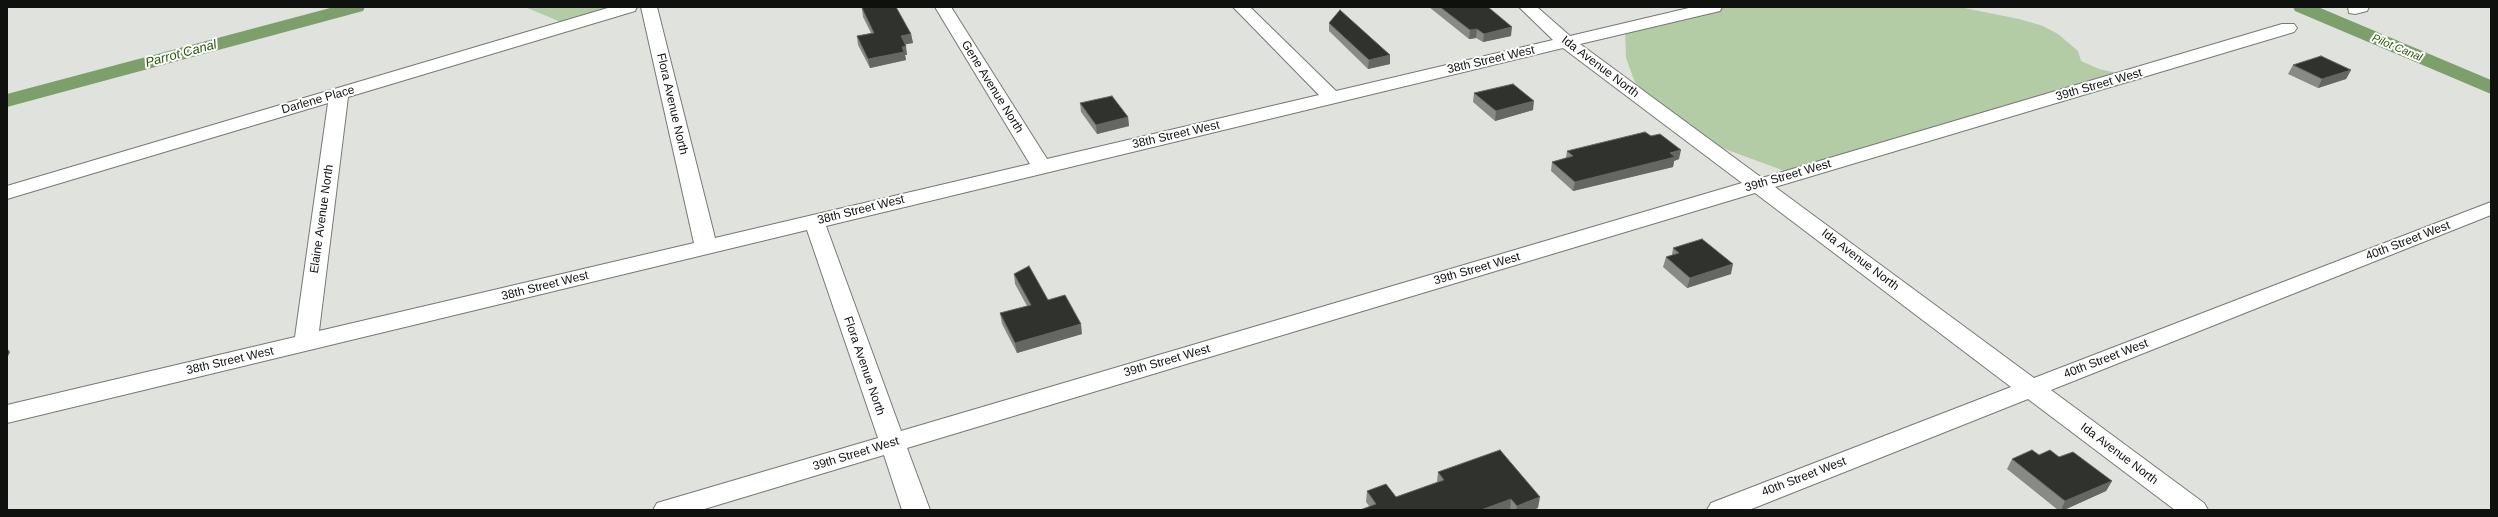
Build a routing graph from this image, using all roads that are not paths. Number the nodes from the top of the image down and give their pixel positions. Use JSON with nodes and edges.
{"nodes":[{"id":1,"x":629,"y":7,"type":"edge"},
{"id":2,"x":649,"y":7,"type":"edge"},
{"id":3,"x":943,"y":7,"type":"edge"},
{"id":4,"x":1241,"y":7,"type":"edge"},
{"id":5,"x":1527,"y":7,"type":"edge"},
{"id":6,"x":1714,"y":7,"type":"edge"},
{"id":7,"x":2288,"y":28,"type":"dead end"},
{"id":8,"x":1566,"y":42,"type":"junction"},
{"id":9,"x":339,"y":94,"type":"junction"},
{"id":10,"x":1332,"y":98,"type":"junction"},
{"id":11,"x":1042,"y":167,"type":"junction"},
{"id":12,"x":1758,"y":184,"type":"junction"},
{"id":13,"x":7,"y":193,"type":"edge"},
{"id":14,"x":2491,"y":208,"type":"edge"},
{"id":15,"x":814,"y":221,"type":"junction"},
{"id":16,"x":706,"y":247,"type":"junction"},
{"id":17,"x":306,"y":344,"type":"junction"},
{"id":18,"x":2031,"y":388,"type":"junction"},
{"id":19,"x":7,"y":414,"type":"edge"},
{"id":20,"x":892,"y":444,"type":"junction"},
{"id":21,"x":666,"y":510,"type":"edge"},
{"id":22,"x":916,"y":510,"type":"edge"},
{"id":23,"x":1721,"y":510,"type":"edge"},
{"id":24,"x":2194,"y":510,"type":"edge"}],
"edges":[{"from":1,"to":9,"type":"street","name":"Darlene Place"},
{"from":2,"to":16,"type":"street","name":"Flora Avenue North"},
{"from":3,"to":11,"type":"street","name":"Gene Avenue North"},
{"from":4,"to":10,"type":"street"},
{"from":5,"to":8,"type":"street","name":"Ida Avenue North"},
{"from":6,"to":8,"type":"street","name":"38th Street West"},
{"from":7,"to":12,"type":"street","name":"39th Street West"},
{"from":8,"to":10,"type":"street","name":"38th Street West"},
{"from":8,"to":12,"type":"street","name":"Ida Avenue North"},
{"from":9,"to":13,"type":"street","name":"Darlene Place"},
{"from":9,"to":17,"type":"street","name":"Elaine Avenue North"},
{"from":10,"to":11,"type":"street","name":"38th Street West"},
{"from":11,"to":15,"type":"street","name":"38th Street West"},
{"from":12,"to":18,"type":"street","name":"Ida Avenue North"},
{"from":12,"to":20,"type":"street","name":"39th Street West"},
{"from":14,"to":18,"type":"street","name":"40th Street West"},
{"from":15,"to":16,"type":"street","name":"38th Street West"},
{"from":15,"to":20,"type":"street","name":"Flora Avenue North"},
{"from":16,"to":17,"type":"street","name":"38th Street West"},
{"from":17,"to":19,"type":"street","name":"38th Street West"},
{"from":18,"to":23,"type":"street","name":"40th Street West"},
{"from":18,"to":24,"type":"street","name":"Ida Avenue North"},
{"from":20,"to":21,"type":"street","name":"39th Street West"},
{"from":20,"to":22,"type":"street","name":"Flora Avenue North"}]}
